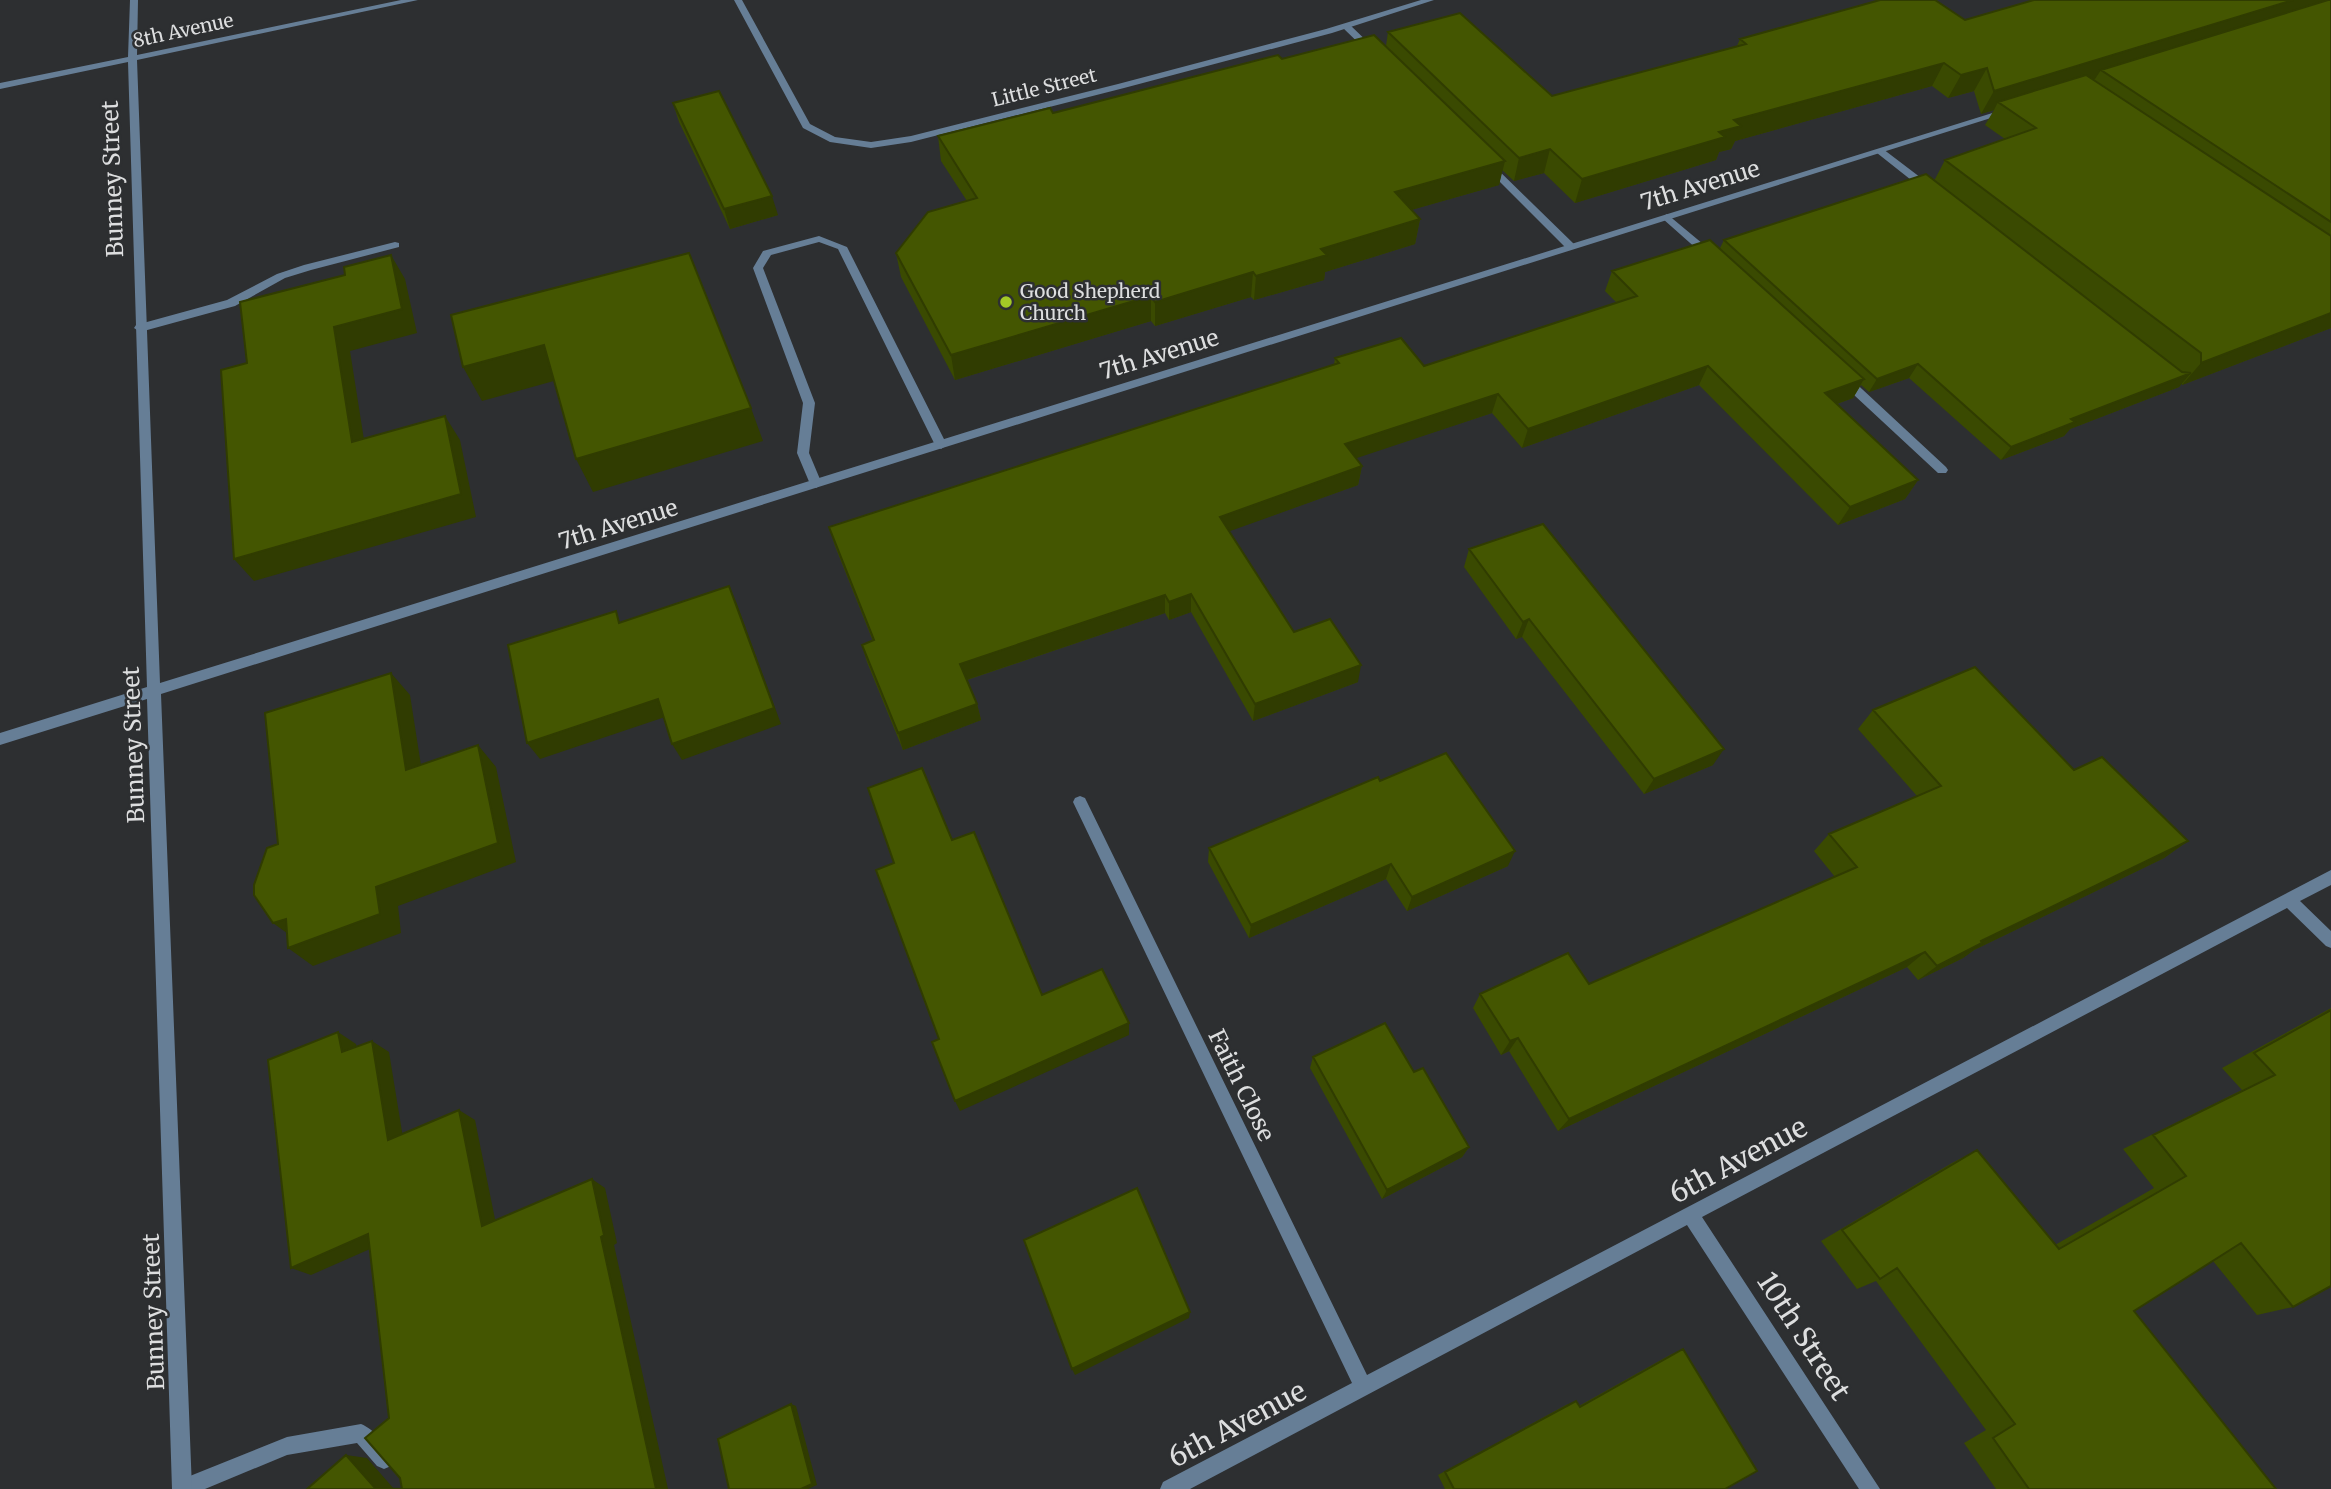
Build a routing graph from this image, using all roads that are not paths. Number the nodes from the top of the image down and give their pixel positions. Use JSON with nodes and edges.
{"nodes":[{"id":1,"x":134,"y":0,"type":"edge"},
{"id":2,"x":414,"y":0,"type":"edge"},
{"id":3,"x":738,"y":0,"type":"edge"},
{"id":4,"x":1430,"y":0,"type":"edge"},
{"id":5,"x":364,"y":5,"type":"edge"},
{"id":6,"x":1346,"y":26,"type":"junction"},
{"id":7,"x":133,"y":58,"type":"junction"},
{"id":8,"x":1385,"y":64,"type":"edge"},
{"id":9,"x":0,"y":86,"type":"edge"},
{"id":10,"x":2021,"y":107,"type":"edge"},
{"id":11,"x":1880,"y":151,"type":"junction"},
{"id":12,"x":1483,"y":160,"type":"edge"},
{"id":13,"x":1941,"y":199,"type":"edge"},
{"id":14,"x":1667,"y":217,"type":"junction"},
{"id":15,"x":395,"y":245,"type":"dead end"},
{"id":16,"x":1571,"y":247,"type":"junction"},
{"id":17,"x":1724,"y":269,"type":"edge"},
{"id":18,"x":141,"y":328,"type":"junction"},
{"id":19,"x":1833,"y":369,"type":"edge"},
{"id":20,"x":941,"y":445,"type":"junction"},
{"id":21,"x":1942,"y":470,"type":"dead end"},
{"id":22,"x":816,"y":484,"type":"junction"},
{"id":23,"x":153,"y":692,"type":"junction"},
{"id":24,"x":0,"y":739,"type":"edge"},
{"id":25,"x":1080,"y":803,"type":"dead end"},
{"id":26,"x":2331,"y":877,"type":"edge"},
{"id":27,"x":2288,"y":900,"type":"junction"},
{"id":28,"x":2331,"y":941,"type":"edge"},
{"id":29,"x":1690,"y":1214,"type":"junction"},
{"id":30,"x":1363,"y":1387,"type":"junction"},
{"id":31,"x":394,"y":1470,"type":"edge"},
{"id":32,"x":182,"y":1489,"type":"edge"},
{"id":33,"x":1170,"y":1489,"type":"edge"},
{"id":34,"x":1870,"y":1489,"type":"edge"}],
"edges":[{"from":1,"to":7,"type":"street","name":"Bunney Street"},
{"from":2,"to":5,"type":"street","name":"8th Avenue"},
{"from":3,"to":6,"type":"street","name":"Little Street"},
{"from":4,"to":6,"type":"street","name":"Little Street"},
{"from":5,"to":7,"type":"street","name":"8th Avenue"},
{"from":6,"to":8,"type":"street"},
{"from":7,"to":9,"type":"street","name":"8th Avenue"},
{"from":7,"to":18,"type":"street","name":"Bunney Street"},
{"from":10,"to":11,"type":"street","name":"7th Avenue"},
{"from":11,"to":13,"type":"street"},
{"from":11,"to":14,"type":"street","name":"7th Avenue"},
{"from":12,"to":16,"type":"street"},
{"from":14,"to":16,"type":"street","name":"7th Avenue"},
{"from":14,"to":17,"type":"street"},
{"from":15,"to":18,"type":"street"},
{"from":16,"to":20,"type":"street","name":"7th Avenue"},
{"from":18,"to":23,"type":"street","name":"Bunney Street"},
{"from":19,"to":21,"type":"street"},
{"from":20,"to":22,"type":"street","name":"7th Avenue"},
{"from":20,"to":22,"type":"street"},
{"from":22,"to":23,"type":"street","name":"7th Avenue"},
{"from":23,"to":24,"type":"street","name":"7th Avenue"},
{"from":23,"to":32,"type":"street","name":"Bunney Street"},
{"from":25,"to":30,"type":"street","name":"Faith Close"},
{"from":26,"to":27,"type":"street","name":"6th Avenue"},
{"from":27,"to":28,"type":"street"},
{"from":27,"to":29,"type":"street","name":"6th Avenue"},
{"from":29,"to":30,"type":"street","name":"6th Avenue"},
{"from":29,"to":34,"type":"street","name":"10th Street"},
{"from":30,"to":33,"type":"street","name":"6th Avenue"},
{"from":31,"to":32,"type":"street"}]}
